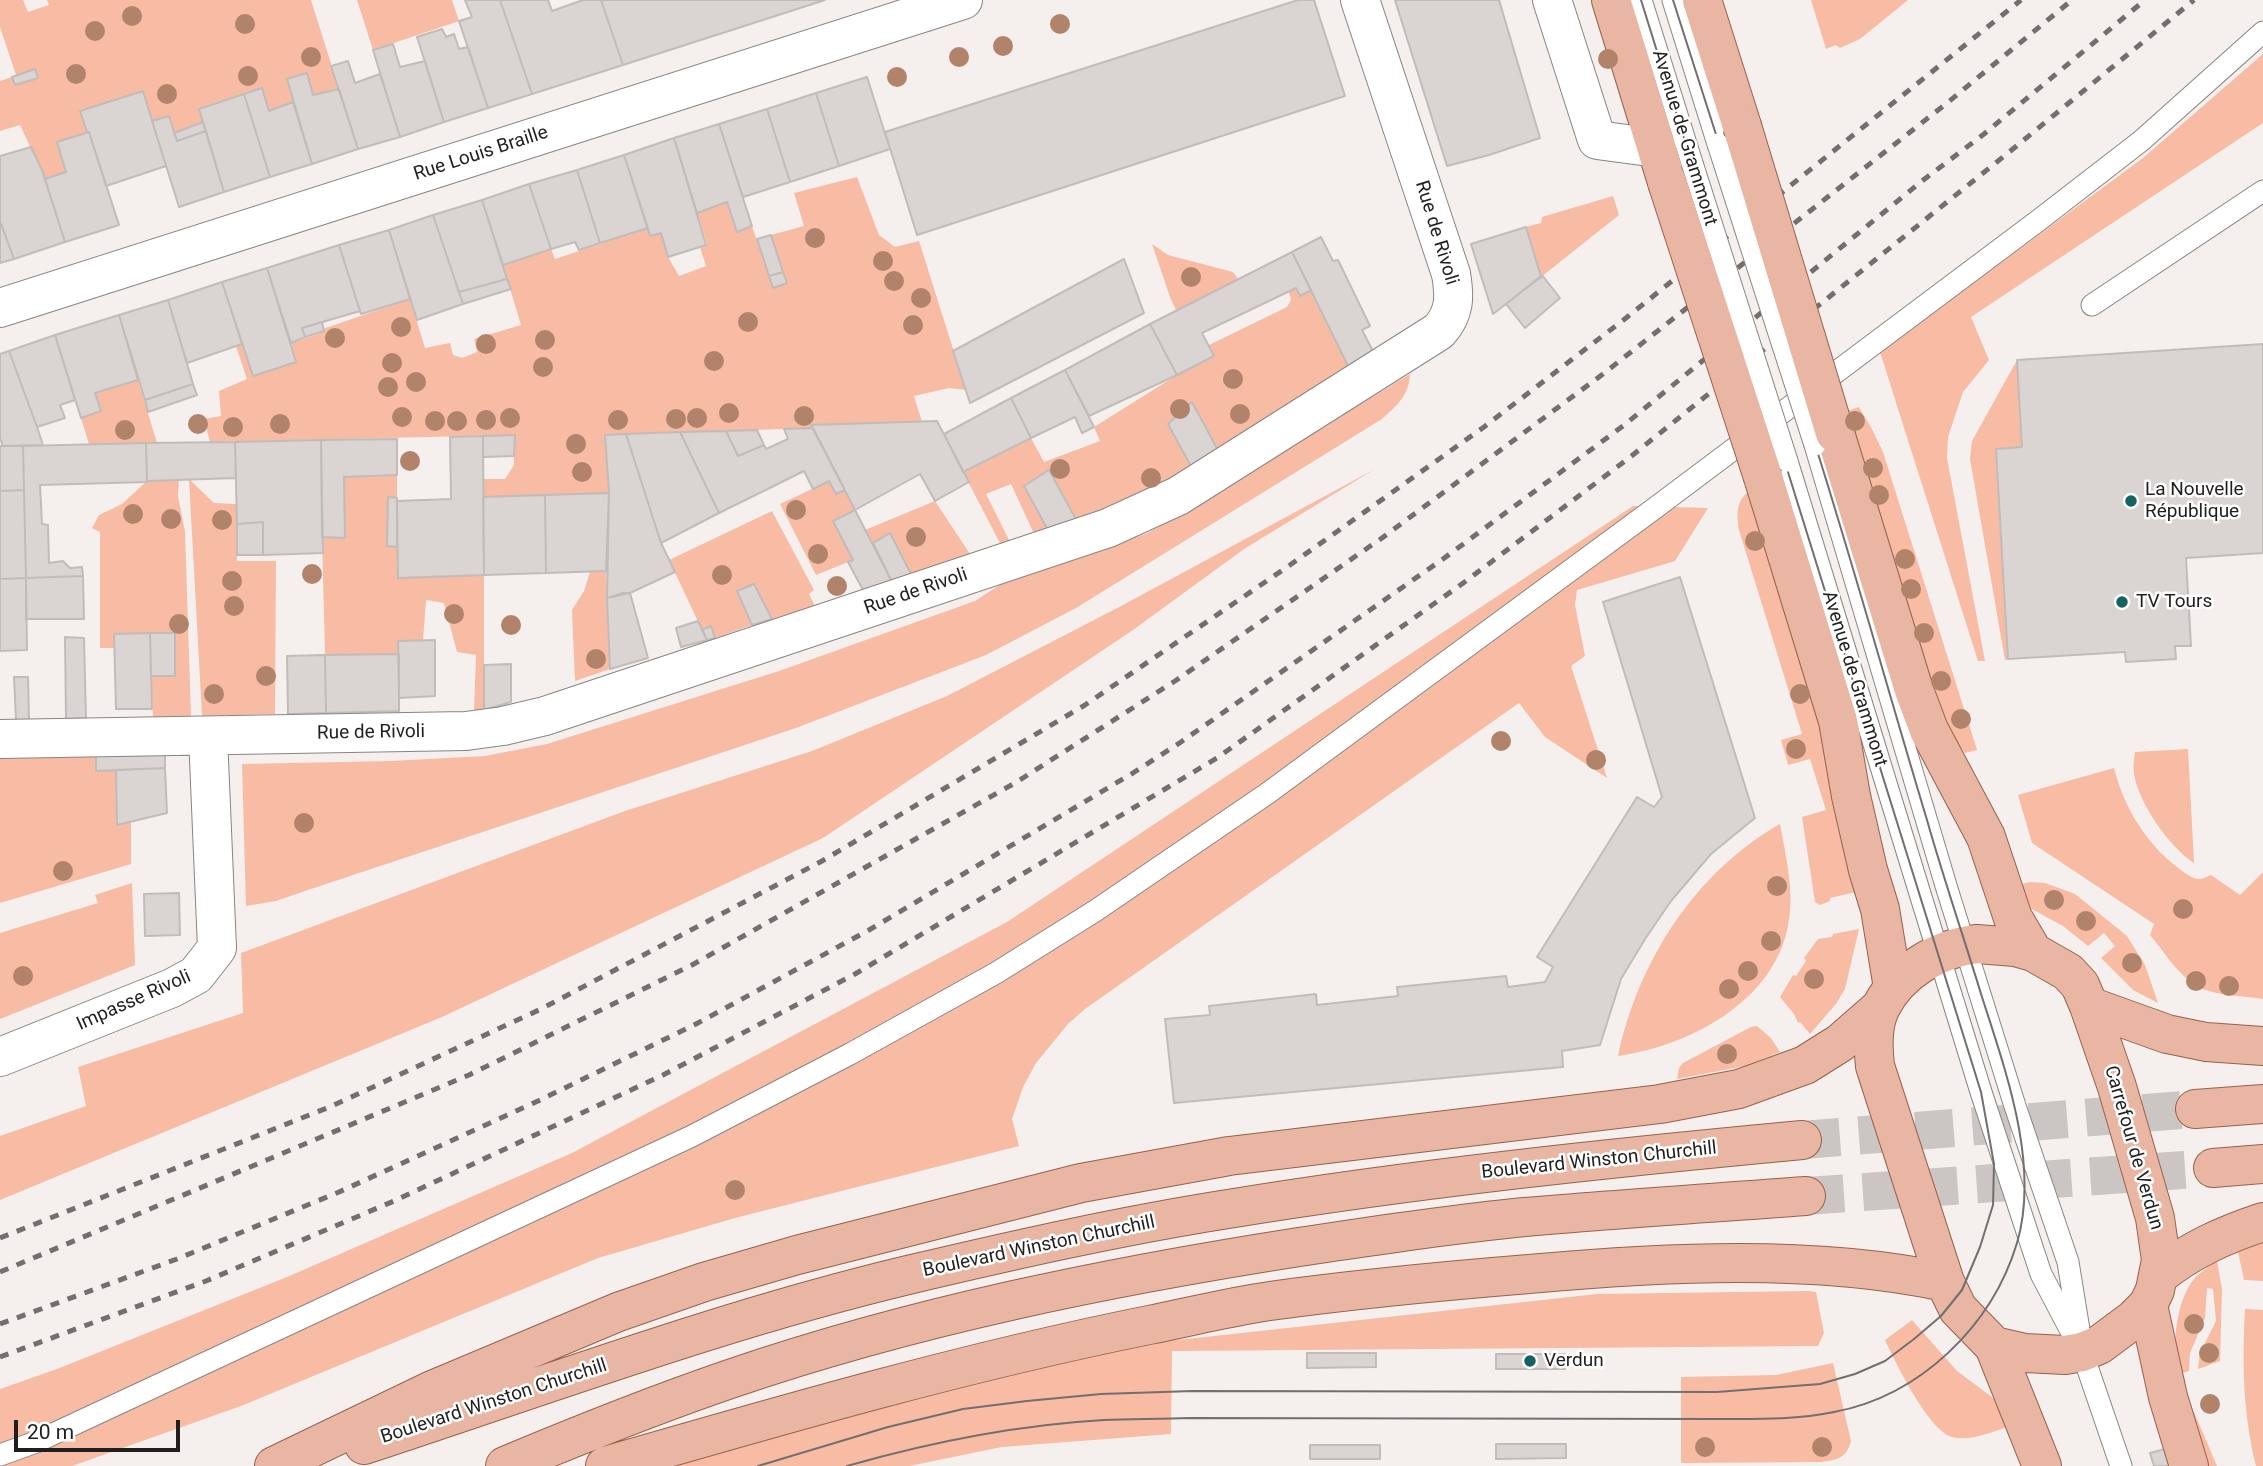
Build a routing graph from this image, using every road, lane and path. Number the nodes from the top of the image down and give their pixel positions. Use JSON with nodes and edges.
{"nodes":[{"id":1,"x":963,"y":0,"type":"edge"},
{"id":2,"x":1360,"y":0,"type":"edge"},
{"id":3,"x":1552,"y":0,"type":"edge"},
{"id":4,"x":1611,"y":0,"type":"edge"},
{"id":5,"x":1641,"y":0,"type":"edge"},
{"id":6,"x":1673,"y":0,"type":"edge"},
{"id":7,"x":1711,"y":10,"type":"edge"},
{"id":8,"x":2263,"y":32,"type":"edge"},
{"id":9,"x":1730,"y":135,"type":"junction"},
{"id":10,"x":1672,"y":164,"type":"junction"},
{"id":11,"x":2263,"y":191,"type":"edge"},
{"id":12,"x":2092,"y":305,"type":"dead end"},
{"id":13,"x":0,"y":308,"type":"edge"},
{"id":14,"x":1825,"y":439,"type":"junction"},
{"id":15,"x":1775,"y":469,"type":"junction"},
{"id":16,"x":208,"y":736,"type":"junction"},
{"id":17,"x":0,"y":739,"type":"edge"},
{"id":18,"x":1952,"y":949,"type":"junction"},
{"id":19,"x":2032,"y":952,"type":"junction"},
{"id":20,"x":1886,"y":998,"type":"junction"},
{"id":21,"x":2089,"y":1006,"type":"junction"},
{"id":22,"x":2263,"y":1046,"type":"edge"},
{"id":23,"x":0,"y":1057,"type":"edge"},
{"id":24,"x":2263,"y":1104,"type":"edge"},
{"id":25,"x":2195,"y":1108,"type":"tunnel mouth"},
{"id":26,"x":1801,"y":1140,"type":"tunnel mouth"},
{"id":27,"x":2263,"y":1164,"type":"edge"},
{"id":28,"x":2213,"y":1168,"type":"tunnel mouth"},
{"id":29,"x":1806,"y":1196,"type":"tunnel mouth"},
{"id":30,"x":2263,"y":1222,"type":"edge"},
{"id":31,"x":1945,"y":1282,"type":"junction"},
{"id":32,"x":2153,"y":1290,"type":"junction"},
{"id":33,"x":1994,"y":1346,"type":"junction"},
{"id":34,"x":2082,"y":1352,"type":"junction"},
{"id":35,"x":0,"y":1455,"type":"edge"},
{"id":36,"x":274,"y":1466,"type":"edge"},
{"id":37,"x":301,"y":1466,"type":"edge"},
{"id":38,"x":505,"y":1466,"type":"edge"},
{"id":39,"x":606,"y":1466,"type":"edge"},
{"id":40,"x":2042,"y":1466,"type":"edge"},
{"id":41,"x":2121,"y":1466,"type":"edge"},
{"id":42,"x":2189,"y":1466,"type":"edge"}],
"edges":[{"from":1,"to":13,"type":"street","name":"Rue Louis Braille"},
{"from":2,"to":16,"type":"street","name":"Rue de Rivoli"},
{"from":3,"to":10,"type":"street","name":"Avenue de Grammont"},
{"from":4,"to":10,"type":"main road","name":"Avenue de Grammont"},
{"from":5,"to":10,"type":"lane","name":"Avenue de Grammont"},
{"from":6,"to":9,"type":"lane","name":"Avenue de Grammont"},
{"from":7,"to":9,"type":"main road","name":"Avenue de Grammont"},
{"from":8,"to":35,"type":"lane"},
{"from":9,"to":14,"type":"main road","name":"Avenue de Grammont","bridge":true},
{"from":10,"to":15,"type":"main road","name":"Avenue de Grammont","bridge":true},
{"from":11,"to":12,"type":"lane"},
{"from":14,"to":18,"type":"lane","name":"Avenue de Grammont"},
{"from":14,"to":19,"type":"main road","name":"Avenue de Grammont"},
{"from":15,"to":18,"type":"lane","name":"Avenue de Grammont"},
{"from":15,"to":20,"type":"main road","name":"Avenue de Grammont"},
{"from":16,"to":17,"type":"street","name":"Rue de Rivoli"},
{"from":16,"to":23,"type":"street","name":"Impasse Rivoli"},
{"from":18,"to":19,"type":"main road","name":"Carrefour de Verdun"},
{"from":18,"to":20,"type":"main road"},
{"from":18,"to":34,"type":"lane","name":"Avenue de Grammont"},
{"from":18,"to":34,"type":"lane","name":"Avenue de Grammont"},
{"from":19,"to":21,"type":"main road","name":"Carrefour de Verdun"},
{"from":20,"to":31,"type":"main road"},
{"from":20,"to":36,"type":"main road"},
{"from":21,"to":22,"type":"main road"},
{"from":21,"to":32,"type":"main road","name":"Carrefour de Verdun"},
{"from":24,"to":25,"type":"main road"},
{"from":26,"to":37,"type":"main road","name":"Boulevard Winston Churchill"},
{"from":27,"to":28,"type":"main road"},
{"from":29,"to":38,"type":"main road"},
{"from":30,"to":32,"type":"main road"},
{"from":31,"to":33,"type":"main road"},
{"from":31,"to":39,"type":"main road"},
{"from":32,"to":34,"type":"main road"},
{"from":32,"to":42,"type":"main road"},
{"from":33,"to":34,"type":"main road"},
{"from":33,"to":40,"type":"main road"},
{"from":34,"to":41,"type":"lane","name":"Avenue de Grammont"}]}
